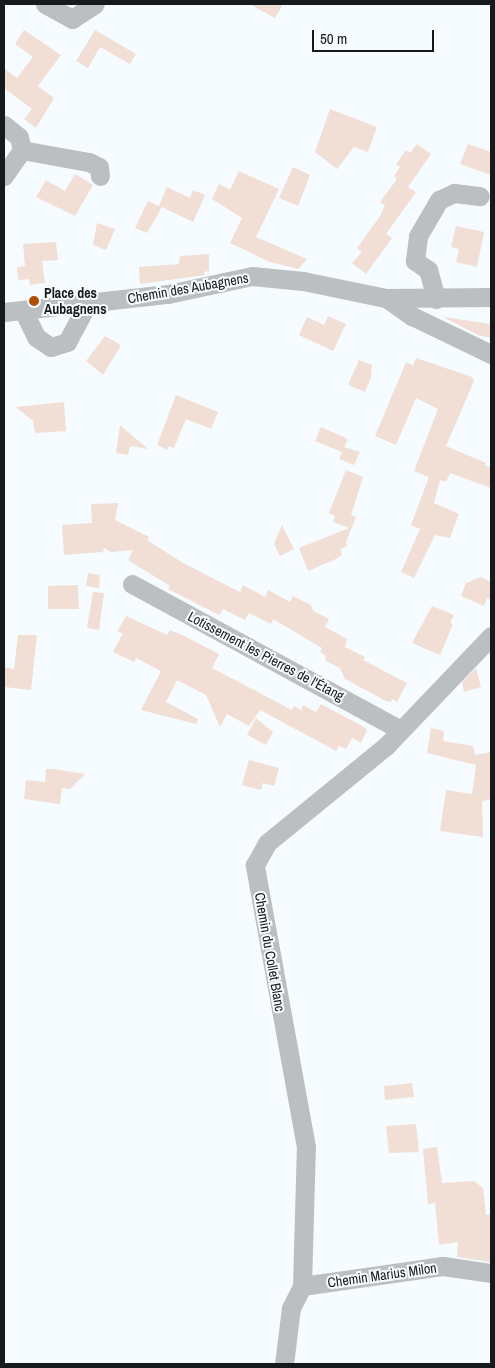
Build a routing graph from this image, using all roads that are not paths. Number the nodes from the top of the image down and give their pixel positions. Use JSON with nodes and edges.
{"nodes":[{"id":1,"x":45,"y":4,"type":"edge"},
{"id":2,"x":95,"y":4,"type":"edge"},
{"id":3,"x":4,"y":125,"type":"edge"},
{"id":4,"x":22,"y":150,"type":"junction"},
{"id":5,"x":4,"y":176,"type":"edge"},
{"id":6,"x":100,"y":176,"type":"dead end"},
{"id":7,"x":480,"y":196,"type":"dead end"},
{"id":8,"x":491,"y":297,"type":"edge"},
{"id":9,"x":386,"y":298,"type":"junction"},
{"id":10,"x":436,"y":299,"type":"junction"},
{"id":11,"x":88,"y":303,"type":"junction"},
{"id":12,"x":23,"y":310,"type":"junction"},
{"id":13,"x":4,"y":312,"type":"edge"},
{"id":14,"x":491,"y":354,"type":"edge"},
{"id":15,"x":132,"y":584,"type":"dead end"},
{"id":16,"x":491,"y":636,"type":"edge"},
{"id":17,"x":400,"y":729,"type":"junction"},
{"id":18,"x":491,"y":1273,"type":"edge"},
{"id":19,"x":302,"y":1286,"type":"junction"},
{"id":20,"x":284,"y":1364,"type":"edge"}],
"edges":[{"from":1,"to":2,"type":"street"},
{"from":3,"to":4,"type":"street"},
{"from":4,"to":5,"type":"street"},
{"from":4,"to":6,"type":"street"},
{"from":7,"to":10,"type":"street"},
{"from":8,"to":10,"type":"street","name":"Chemin des Aubagnens"},
{"from":9,"to":10,"type":"street","name":"Chemin des Aubagnens"},
{"from":9,"to":11,"type":"street","name":"Chemin des Aubagnens"},
{"from":9,"to":14,"type":"street"},
{"from":11,"to":12,"type":"street","name":"Chemin des Aubagnens"},
{"from":11,"to":12,"type":"street"},
{"from":12,"to":13,"type":"street","name":"Chemin des Aubagnens"},
{"from":15,"to":17,"type":"street","name":"Lotissement les Pierres de l'Étang"},
{"from":16,"to":17,"type":"street","name":"Chemin du Collet Blanc"},
{"from":17,"to":19,"type":"street","name":"Chemin du Collet Blanc"},
{"from":18,"to":19,"type":"street","name":"Chemin Marius Milon"},
{"from":19,"to":20,"type":"street","name":"Chemin du Collet Blanc"}]}
